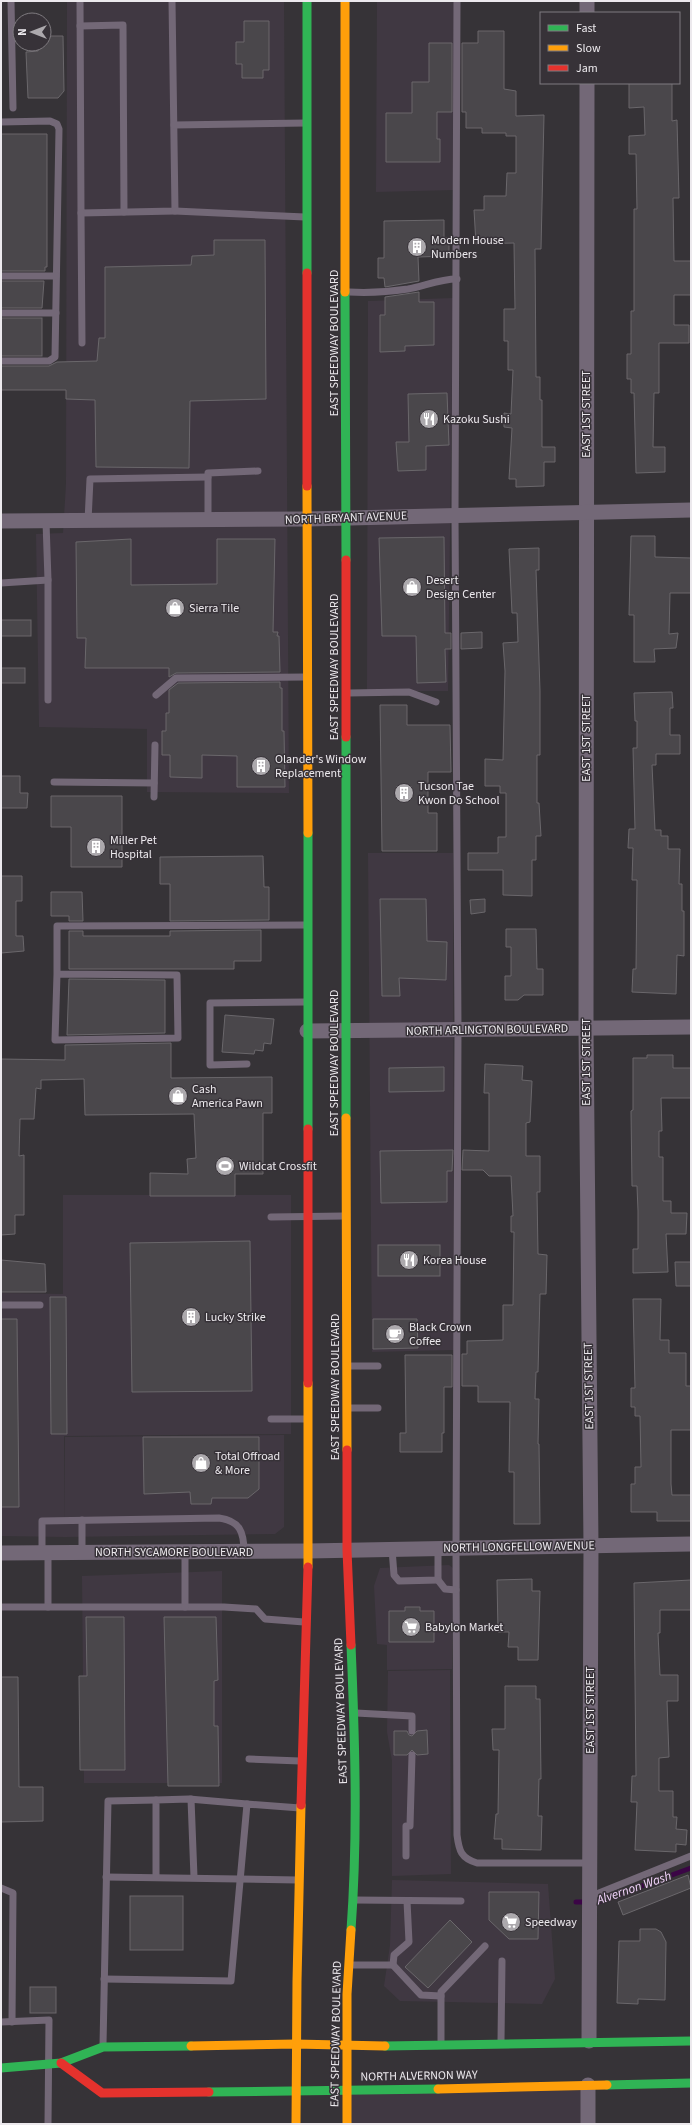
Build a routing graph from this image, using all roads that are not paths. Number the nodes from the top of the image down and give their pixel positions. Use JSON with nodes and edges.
{"nodes":[{"id":1,"x":11,"y":1,"type":"edge"},
{"id":2,"x":80,"y":1,"type":"edge"},
{"id":3,"x":172,"y":1,"type":"edge"},
{"id":4,"x":307,"y":1,"type":"edge"},
{"id":5,"x":345,"y":1,"type":"edge"},
{"id":6,"x":457,"y":1,"type":"edge"},
{"id":7,"x":587,"y":1,"type":"edge"},
{"id":8,"x":587,"y":12,"type":"edge"},
{"id":9,"x":80,"y":26,"type":"junction"},
{"id":10,"x":587,"y":84,"type":"edge"},
{"id":11,"x":13,"y":108,"type":"dead end"},
{"id":12,"x":1,"y":122,"type":"edge"},
{"id":13,"x":307,"y":123,"type":"junction"},
{"id":14,"x":174,"y":125,"type":"junction"},
{"id":15,"x":175,"y":211,"type":"junction"},
{"id":16,"x":124,"y":212,"type":"junction"},
{"id":17,"x":82,"y":213,"type":"junction"},
{"id":18,"x":307,"y":217,"type":"junction"},
{"id":19,"x":1,"y":276,"type":"edge"},
{"id":20,"x":56,"y":276,"type":"junction"},
{"id":21,"x":457,"y":279,"type":"junction"},
{"id":22,"x":346,"y":292,"type":"junction"},
{"id":23,"x":1,"y":313,"type":"edge"},
{"id":24,"x":56,"y":313,"type":"junction"},
{"id":25,"x":82,"y":343,"type":"dead end"},
{"id":26,"x":1,"y":361,"type":"edge"},
{"id":27,"x":258,"y":472,"type":"dead end"},
{"id":28,"x":208,"y":477,"type":"junction"},
{"id":29,"x":691,"y":510,"type":"edge"},
{"id":30,"x":586,"y":512,"type":"junction"},
{"id":31,"x":455,"y":514,"type":"junction"},
{"id":32,"x":346,"y":518,"type":"junction"},
{"id":33,"x":307,"y":519,"type":"junction"},
{"id":34,"x":208,"y":520,"type":"junction"},
{"id":35,"x":1,"y":521,"type":"edge"},
{"id":36,"x":88,"y":521,"type":"junction"},
{"id":37,"x":46,"y":522,"type":"junction"},
{"id":38,"x":48,"y":580,"type":"junction"},
{"id":39,"x":1,"y":583,"type":"edge"},
{"id":40,"x":307,"y":677,"type":"junction"},
{"id":41,"x":346,"y":693,"type":"junction"},
{"id":42,"x":156,"y":695,"type":"dead end"},
{"id":43,"x":48,"y":700,"type":"dead end"},
{"id":44,"x":436,"y":702,"type":"dead end"},
{"id":45,"x":155,"y":745,"type":"dead end"},
{"id":46,"x":54,"y":782,"type":"dead end"},
{"id":47,"x":154,"y":783,"type":"junction"},
{"id":48,"x":154,"y":797,"type":"dead end"},
{"id":49,"x":307,"y":925,"type":"junction"},
{"id":50,"x":57,"y":974,"type":"junction"},
{"id":51,"x":307,"y":1002,"type":"junction"},
{"id":52,"x":691,"y":1027,"type":"edge"},
{"id":53,"x":586,"y":1029,"type":"junction"},
{"id":54,"x":458,"y":1030,"type":"junction"},
{"id":55,"x":307,"y":1031,"type":"junction"},
{"id":56,"x":346,"y":1031,"type":"junction"},
{"id":57,"x":246,"y":1064,"type":"dead end"},
{"id":58,"x":346,"y":1216,"type":"junction"},
{"id":59,"x":307,"y":1217,"type":"junction"},
{"id":60,"x":270,"y":1218,"type":"dead end"},
{"id":61,"x":1,"y":1305,"type":"edge"},
{"id":62,"x":40,"y":1305,"type":"dead end"},
{"id":63,"x":346,"y":1366,"type":"junction"},
{"id":64,"x":378,"y":1366,"type":"dead end"},
{"id":65,"x":347,"y":1408,"type":"junction"},
{"id":66,"x":378,"y":1408,"type":"dead end"},
{"id":67,"x":271,"y":1419,"type":"dead end"},
{"id":68,"x":308,"y":1419,"type":"junction"},
{"id":69,"x":82,"y":1520,"type":"junction"},
{"id":70,"x":691,"y":1544,"type":"edge"},
{"id":71,"x":591,"y":1546,"type":"junction"},
{"id":72,"x":456,"y":1548,"type":"junction"},
{"id":73,"x":392,"y":1549,"type":"junction"},
{"id":74,"x":438,"y":1549,"type":"junction"},
{"id":75,"x":347,"y":1550,"type":"junction"},
{"id":76,"x":45,"y":1552,"type":"junction"},
{"id":77,"x":82,"y":1552,"type":"junction"},
{"id":78,"x":185,"y":1552,"type":"junction"},
{"id":79,"x":244,"y":1552,"type":"junction"},
{"id":80,"x":308,"y":1552,"type":"junction"},
{"id":81,"x":1,"y":1553,"type":"edge"},
{"id":82,"x":438,"y":1580,"type":"junction"},
{"id":83,"x":456,"y":1590,"type":"junction"},
{"id":84,"x":1,"y":1607,"type":"edge"},
{"id":85,"x":48,"y":1607,"type":"junction"},
{"id":86,"x":185,"y":1607,"type":"junction"},
{"id":87,"x":307,"y":1622,"type":"junction"},
{"id":88,"x":352,"y":1712,"type":"junction"},
{"id":89,"x":412,"y":1731,"type":"dead end"},
{"id":90,"x":412,"y":1755,"type":"dead end"},
{"id":91,"x":248,"y":1759,"type":"dead end"},
{"id":92,"x":304,"y":1761,"type":"junction"},
{"id":93,"x":191,"y":1799,"type":"junction"},
{"id":94,"x":156,"y":1800,"type":"junction"},
{"id":95,"x":247,"y":1804,"type":"junction"},
{"id":96,"x":302,"y":1808,"type":"junction"},
{"id":97,"x":406,"y":1856,"type":"dead end"},
{"id":98,"x":691,"y":1856,"type":"edge"},
{"id":99,"x":589,"y":1863,"type":"junction"},
{"id":100,"x":106,"y":1877,"type":"junction"},
{"id":101,"x":156,"y":1877,"type":"junction"},
{"id":102,"x":194,"y":1877,"type":"junction"},
{"id":103,"x":240,"y":1878,"type":"junction"},
{"id":104,"x":300,"y":1880,"type":"junction"},
{"id":105,"x":1,"y":1888,"type":"edge"},
{"id":106,"x":589,"y":1897,"type":"junction"},
{"id":107,"x":354,"y":1900,"type":"junction"},
{"id":108,"x":407,"y":1900,"type":"junction"},
{"id":109,"x":461,"y":1901,"type":"dead end"},
{"id":110,"x":485,"y":1946,"type":"dead end"},
{"id":111,"x":502,"y":1961,"type":"dead end"},
{"id":112,"x":350,"y":1964,"type":"junction"},
{"id":113,"x":393,"y":1965,"type":"junction"},
{"id":114,"x":104,"y":1979,"type":"junction"},
{"id":115,"x":441,"y":1996,"type":"junction"},
{"id":116,"x":1,"y":2022,"type":"edge"},
{"id":117,"x":12,"y":2022,"type":"junction"},
{"id":118,"x":691,"y":2040,"type":"edge"},
{"id":119,"x":589,"y":2041,"type":"junction"},
{"id":120,"x":501,"y":2043,"type":"junction"},
{"id":121,"x":295,"y":2044,"type":"junction"},
{"id":122,"x":346,"y":2045,"type":"junction"},
{"id":123,"x":441,"y":2045,"type":"junction"},
{"id":124,"x":103,"y":2047,"type":"junction"},
{"id":125,"x":61,"y":2063,"type":"junction"},
{"id":126,"x":47,"y":2065,"type":"junction"},
{"id":127,"x":1,"y":2068,"type":"edge"},
{"id":128,"x":691,"y":2083,"type":"edge"},
{"id":129,"x":588,"y":2085,"type":"junction"},
{"id":130,"x":347,"y":2090,"type":"junction"},
{"id":131,"x":295,"y":2092,"type":"junction"},
{"id":132,"x":48,"y":2124,"type":"edge"},
{"id":133,"x":296,"y":2124,"type":"edge"},
{"id":134,"x":347,"y":2124,"type":"edge"},
{"id":135,"x":588,"y":2124,"type":"edge"}],
"edges":[{"from":1,"to":11,"type":"lane"},
{"from":2,"to":9,"type":"lane"},
{"from":3,"to":14,"type":"lane"},
{"from":4,"to":13,"type":"main road"},
{"from":5,"to":22,"type":"main road","name":"EAST SPEEDWAY BOULEVARD"},
{"from":6,"to":21,"type":"lane"},
{"from":7,"to":8,"type":"street"},
{"from":9,"to":16,"type":"lane"},
{"from":9,"to":17,"type":"lane"},
{"from":10,"to":30,"type":"street","name":"EAST 1ST STREET"},
{"from":12,"to":20,"type":"lane"},
{"from":13,"to":14,"type":"lane"},
{"from":13,"to":18,"type":"main road"},
{"from":14,"to":15,"type":"lane"},
{"from":15,"to":16,"type":"lane"},
{"from":15,"to":18,"type":"lane"},
{"from":16,"to":17,"type":"lane"},
{"from":17,"to":25,"type":"lane"},
{"from":18,"to":33,"type":"main road"},
{"from":19,"to":20,"type":"lane"},
{"from":20,"to":24,"type":"lane"},
{"from":21,"to":22,"type":"lane"},
{"from":21,"to":31,"type":"lane"},
{"from":22,"to":32,"type":"main road","name":"EAST SPEEDWAY BOULEVARD"},
{"from":23,"to":24,"type":"lane"},
{"from":24,"to":26,"type":"lane"},
{"from":27,"to":28,"type":"lane"},
{"from":28,"to":34,"type":"lane"},
{"from":28,"to":36,"type":"lane"},
{"from":29,"to":30,"type":"street","name":"NORTH BRYANT AVENUE"},
{"from":30,"to":31,"type":"street","name":"NORTH BRYANT AVENUE"},
{"from":30,"to":53,"type":"street","name":"EAST 1ST STREET"},
{"from":31,"to":32,"type":"street","name":"NORTH BRYANT AVENUE"},
{"from":31,"to":54,"type":"lane"},
{"from":32,"to":33,"type":"street","name":"NORTH BRYANT AVENUE"},
{"from":32,"to":41,"type":"main road","name":"EAST SPEEDWAY BOULEVARD"},
{"from":33,"to":34,"type":"street","name":"NORTH BRYANT AVENUE"},
{"from":33,"to":40,"type":"main road"},
{"from":34,"to":36,"type":"street","name":"NORTH BRYANT AVENUE"},
{"from":35,"to":37,"type":"street","name":"NORTH BRYANT AVENUE"},
{"from":36,"to":37,"type":"street","name":"NORTH BRYANT AVENUE"},
{"from":37,"to":38,"type":"lane"},
{"from":38,"to":39,"type":"lane"},
{"from":38,"to":43,"type":"lane"},
{"from":40,"to":42,"type":"lane"},
{"from":40,"to":49,"type":"main road"},
{"from":41,"to":44,"type":"lane"},
{"from":41,"to":56,"type":"main road","name":"EAST SPEEDWAY BOULEVARD"},
{"from":45,"to":47,"type":"lane"},
{"from":46,"to":47,"type":"lane"},
{"from":47,"to":48,"type":"lane"},
{"from":49,"to":50,"type":"lane"},
{"from":49,"to":51,"type":"main road"},
{"from":50,"to":50,"type":"lane"},
{"from":51,"to":55,"type":"main road"},
{"from":51,"to":57,"type":"lane"},
{"from":52,"to":53,"type":"street","name":"NORTH ARLINGTON BOULEVARD"},
{"from":53,"to":54,"type":"street","name":"NORTH ARLINGTON BOULEVARD"},
{"from":53,"to":71,"type":"street","name":"EAST 1ST STREET"},
{"from":54,"to":56,"type":"street","name":"NORTH ARLINGTON BOULEVARD"},
{"from":54,"to":72,"type":"lane"},
{"from":55,"to":56,"type":"street","name":"NORTH ARLINGTON BOULEVARD"},
{"from":55,"to":59,"type":"main road"},
{"from":56,"to":58,"type":"main road","name":"EAST SPEEDWAY BOULEVARD"},
{"from":58,"to":59,"type":"lane"},
{"from":58,"to":63,"type":"main road","name":"EAST SPEEDWAY BOULEVARD"},
{"from":59,"to":60,"type":"lane"},
{"from":59,"to":68,"type":"main road"},
{"from":61,"to":62,"type":"lane"},
{"from":63,"to":64,"type":"lane"},
{"from":63,"to":65,"type":"main road","name":"EAST SPEEDWAY BOULEVARD"},
{"from":65,"to":66,"type":"lane"},
{"from":65,"to":75,"type":"main road","name":"EAST SPEEDWAY BOULEVARD"},
{"from":67,"to":68,"type":"lane"},
{"from":68,"to":80,"type":"main road"},
{"from":69,"to":76,"type":"lane"},
{"from":69,"to":77,"type":"lane"},
{"from":69,"to":79,"type":"lane"},
{"from":70,"to":71,"type":"street","name":"NORTH LONGFELLOW AVENUE"},
{"from":71,"to":72,"type":"street","name":"NORTH LONGFELLOW AVENUE"},
{"from":71,"to":99,"type":"street","name":"EAST 1ST STREET"},
{"from":72,"to":74,"type":"street","name":"NORTH LONGFELLOW AVENUE"},
{"from":72,"to":83,"type":"lane"},
{"from":73,"to":74,"type":"street","name":"NORTH LONGFELLOW AVENUE"},
{"from":73,"to":75,"type":"street","name":"NORTH LONGFELLOW AVENUE"},
{"from":73,"to":82,"type":"lane"},
{"from":74,"to":82,"type":"lane"},
{"from":75,"to":80,"type":"street","name":"NORTH SYCAMORE BOULEVARD"},
{"from":75,"to":88,"type":"main road","name":"EAST SPEEDWAY BOULEVARD"},
{"from":76,"to":77,"type":"street","name":"NORTH SYCAMORE BOULEVARD"},
{"from":76,"to":81,"type":"street","name":"NORTH SYCAMORE BOULEVARD"},
{"from":76,"to":85,"type":"lane"},
{"from":77,"to":78,"type":"street","name":"NORTH SYCAMORE BOULEVARD"},
{"from":78,"to":79,"type":"street","name":"NORTH SYCAMORE BOULEVARD"},
{"from":78,"to":86,"type":"lane"},
{"from":79,"to":80,"type":"street","name":"NORTH SYCAMORE BOULEVARD"},
{"from":80,"to":87,"type":"main road"},
{"from":82,"to":83,"type":"lane"},
{"from":83,"to":99,"type":"lane"},
{"from":84,"to":85,"type":"lane"},
{"from":85,"to":86,"type":"lane"},
{"from":86,"to":87,"type":"lane"},
{"from":87,"to":92,"type":"main road"},
{"from":88,"to":89,"type":"lane"},
{"from":88,"to":107,"type":"main road","name":"EAST SPEEDWAY BOULEVARD"},
{"from":90,"to":97,"type":"lane"},
{"from":91,"to":92,"type":"lane"},
{"from":92,"to":96,"type":"main road"},
{"from":93,"to":94,"type":"lane"},
{"from":93,"to":95,"type":"lane"},
{"from":93,"to":102,"type":"lane"},
{"from":94,"to":100,"type":"lane"},
{"from":94,"to":101,"type":"lane"},
{"from":95,"to":96,"type":"lane"},
{"from":95,"to":103,"type":"lane"},
{"from":96,"to":104,"type":"main road"},
{"from":98,"to":106,"type":"lane"},
{"from":99,"to":106,"type":"street","name":"EAST 1ST STREET"},
{"from":100,"to":101,"type":"lane"},
{"from":100,"to":114,"type":"lane"},
{"from":101,"to":102,"type":"lane"},
{"from":102,"to":103,"type":"lane"},
{"from":103,"to":104,"type":"lane"},
{"from":103,"to":114,"type":"lane"},
{"from":104,"to":121,"type":"main road"},
{"from":105,"to":117,"type":"lane"},
{"from":106,"to":119,"type":"street","name":"EAST 1ST STREET"},
{"from":107,"to":108,"type":"lane"},
{"from":107,"to":112,"type":"main road","name":"EAST SPEEDWAY BOULEVARD"},
{"from":108,"to":109,"type":"lane"},
{"from":108,"to":113,"type":"lane"},
{"from":110,"to":115,"type":"lane"},
{"from":111,"to":120,"type":"lane"},
{"from":112,"to":113,"type":"lane"},
{"from":112,"to":122,"type":"main road","name":"EAST SPEEDWAY BOULEVARD"},
{"from":113,"to":115,"type":"lane"},
{"from":114,"to":124,"type":"lane"},
{"from":115,"to":123,"type":"lane"},
{"from":116,"to":117,"type":"lane"},
{"from":117,"to":126,"type":"lane"},
{"from":118,"to":119,"type":"main road"},
{"from":119,"to":120,"type":"main road"},
{"from":120,"to":123,"type":"main road"},
{"from":121,"to":122,"type":"main road"},
{"from":121,"to":124,"type":"main road"},
{"from":121,"to":131,"type":"main road"},
{"from":122,"to":123,"type":"main road"},
{"from":122,"to":130,"type":"main road","name":"EAST SPEEDWAY BOULEVARD"},
{"from":124,"to":125,"type":"main road"},
{"from":125,"to":126,"type":"main road"},
{"from":125,"to":131,"type":"main road","name":"NORTH ALVERNON WAY"},
{"from":126,"to":127,"type":"main road"},
{"from":126,"to":132,"type":"lane"},
{"from":128,"to":129,"type":"main road","name":"NORTH ALVERNON WAY"},
{"from":129,"to":130,"type":"main road","name":"NORTH ALVERNON WAY"},
{"from":129,"to":135,"type":"street"},
{"from":130,"to":131,"type":"main road","name":"NORTH ALVERNON WAY"},
{"from":130,"to":134,"type":"main road","name":"EAST SPEEDWAY BOULEVARD"},
{"from":131,"to":133,"type":"main road"}]}
